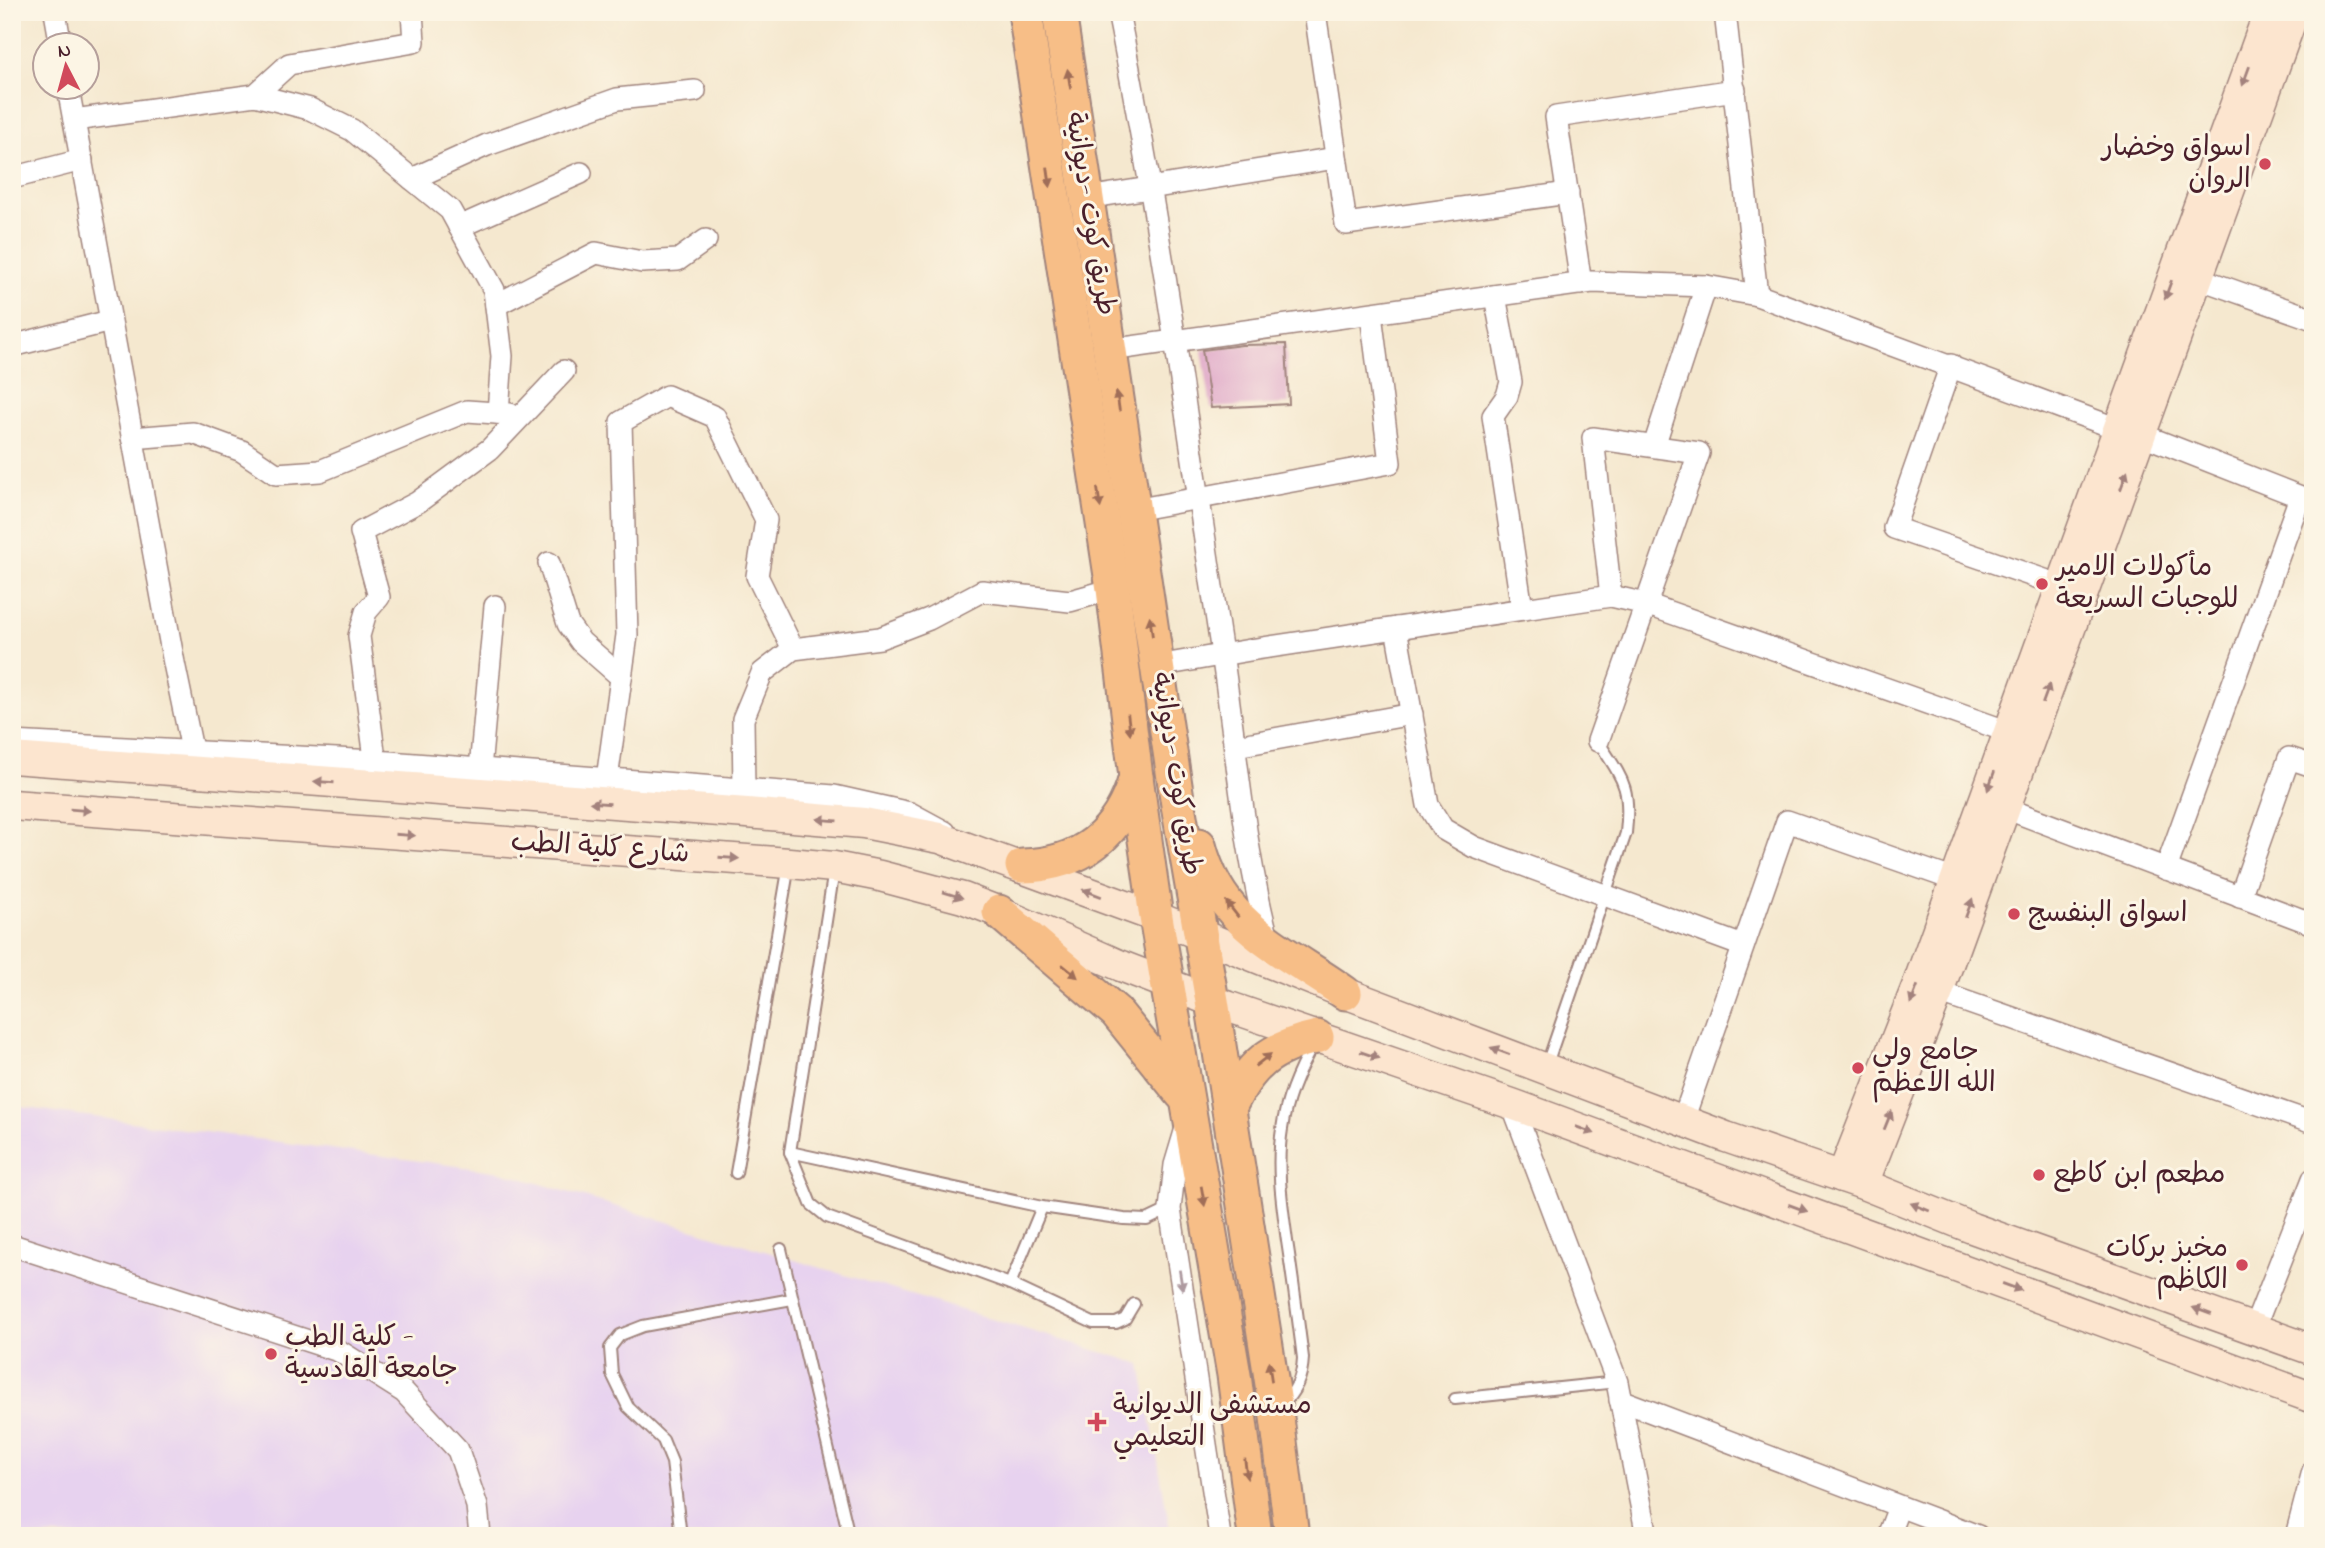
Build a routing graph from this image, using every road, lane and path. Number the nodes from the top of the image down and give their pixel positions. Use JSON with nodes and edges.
{"nodes":[{"id":1,"x":55,"y":12,"type":"edge"},
{"id":2,"x":412,"y":12,"type":"edge"},
{"id":3,"x":1025,"y":12,"type":"edge"},
{"id":4,"x":1059,"y":12,"type":"edge"},
{"id":5,"x":1118,"y":12,"type":"edge"},
{"id":6,"x":1315,"y":12,"type":"edge"},
{"id":7,"x":1725,"y":12,"type":"edge"},
{"id":8,"x":2269,"y":12,"type":"edge"},
{"id":9,"x":2294,"y":12,"type":"edge"},
{"id":10,"x":59,"y":32,"type":"edge"},
{"id":11,"x":1735,"y":90,"type":"junction"},
{"id":12,"x":695,"y":91,"type":"dead end"},
{"id":13,"x":255,"y":95,"type":"junction"},
{"id":14,"x":71,"y":102,"type":"edge"},
{"id":15,"x":74,"y":120,"type":"junction"},
{"id":16,"x":1336,"y":158,"type":"junction"},
{"id":17,"x":82,"y":160,"type":"junction"},
{"id":18,"x":581,"y":173,"type":"dead end"},
{"id":19,"x":12,"y":178,"type":"edge"},
{"id":20,"x":412,"y":179,"type":"junction"},
{"id":21,"x":1151,"y":186,"type":"junction"},
{"id":22,"x":1568,"y":193,"type":"junction"},
{"id":23,"x":1087,"y":198,"type":"junction"},
{"id":24,"x":460,"y":227,"type":"junction"},
{"id":25,"x":706,"y":240,"type":"dead end"},
{"id":26,"x":2198,"y":278,"type":"junction"},
{"id":27,"x":1581,"y":284,"type":"junction"},
{"id":28,"x":1706,"y":286,"type":"junction"},
{"id":29,"x":1757,"y":295,"type":"junction"},
{"id":30,"x":1495,"y":296,"type":"junction"},
{"id":31,"x":496,"y":305,"type":"junction"},
{"id":32,"x":1371,"y":314,"type":"junction"},
{"id":33,"x":2313,"y":319,"type":"edge"},
{"id":34,"x":110,"y":321,"type":"junction"},
{"id":35,"x":1174,"y":341,"type":"junction"},
{"id":36,"x":12,"y":346,"type":"edge"},
{"id":37,"x":1110,"y":350,"type":"junction"},
{"id":38,"x":1951,"y":365,"type":"junction"},
{"id":39,"x":564,"y":370,"type":"dead end"},
{"id":40,"x":498,"y":413,"type":"junction"},
{"id":41,"x":522,"y":415,"type":"junction"},
{"id":42,"x":2129,"y":432,"type":"junction"},
{"id":43,"x":132,"y":438,"type":"junction"},
{"id":44,"x":1654,"y":446,"type":"junction"},
{"id":45,"x":1198,"y":498,"type":"junction"},
{"id":46,"x":2306,"y":500,"type":"edge"},
{"id":47,"x":1134,"y":510,"type":"junction"},
{"id":48,"x":549,"y":563,"type":"dead end"},
{"id":49,"x":2062,"y":586,"type":"junction"},
{"id":50,"x":1113,"y":589,"type":"junction"},
{"id":51,"x":1611,"y":596,"type":"junction"},
{"id":52,"x":1646,"y":604,"type":"junction"},
{"id":53,"x":495,"y":606,"type":"dead end"},
{"id":54,"x":1522,"y":609,"type":"junction"},
{"id":55,"x":1396,"y":628,"type":"junction"},
{"id":56,"x":793,"y":649,"type":"junction"},
{"id":57,"x":1222,"y":655,"type":"junction"},
{"id":58,"x":1157,"y":666,"type":"junction"},
{"id":59,"x":621,"y":677,"type":"junction"},
{"id":60,"x":1412,"y":714,"type":"junction"},
{"id":61,"x":2009,"y":732,"type":"junction"},
{"id":62,"x":1598,"y":741,"type":"joint"},
{"id":63,"x":12,"y":742,"type":"edge"},
{"id":64,"x":1236,"y":746,"type":"junction"},
{"id":65,"x":12,"y":758,"type":"edge"},
{"id":66,"x":194,"y":762,"type":"junction"},
{"id":67,"x":2313,"y":766,"type":"edge"},
{"id":68,"x":480,"y":769,"type":"junction"},
{"id":69,"x":377,"y":774,"type":"junction"},
{"id":70,"x":1136,"y":777,"type":"junction"},
{"id":71,"x":607,"y":779,"type":"junction"},
{"id":72,"x":744,"y":790,"type":"junction"},
{"id":73,"x":519,"y":797,"type":"junction"},
{"id":74,"x":12,"y":805,"type":"edge"},
{"id":75,"x":1178,"y":805,"type":"junction"},
{"id":76,"x":2005,"y":808,"type":"junction"},
{"id":77,"x":518,"y":844,"type":"junction"},
{"id":78,"x":980,"y":852,"type":"junction"},
{"id":79,"x":789,"y":863,"type":"junction"},
{"id":80,"x":1022,"y":866,"type":"junction"},
{"id":81,"x":834,"y":867,"type":"junction"},
{"id":82,"x":2166,"y":869,"type":"junction"},
{"id":83,"x":1955,"y":880,"type":"junction"},
{"id":84,"x":1605,"y":895,"type":"junction"},
{"id":85,"x":2240,"y":897,"type":"junction"},
{"id":86,"x":999,"y":912,"type":"junction"},
{"id":87,"x":1156,"y":916,"type":"junction"},
{"id":88,"x":2313,"y":924,"type":"edge"},
{"id":89,"x":1201,"y":935,"type":"junction"},
{"id":90,"x":1269,"y":942,"type":"junction"},
{"id":91,"x":1743,"y":946,"type":"junction"},
{"id":92,"x":1167,"y":984,"type":"junction"},
{"id":93,"x":1938,"y":992,"type":"junction"},
{"id":94,"x":1345,"y":993,"type":"junction"},
{"id":95,"x":1212,"y":1002,"type":"junction"},
{"id":96,"x":1317,"y":1037,"type":"junction"},
{"id":97,"x":1546,"y":1068,"type":"junction"},
{"id":98,"x":1512,"y":1104,"type":"junction"},
{"id":99,"x":1187,"y":1108,"type":"junction"},
{"id":100,"x":1229,"y":1108,"type":"junction"},
{"id":101,"x":1682,"y":1120,"type":"junction"},
{"id":102,"x":2313,"y":1123,"type":"edge"},
{"id":103,"x":1726,"y":1137,"type":"junction"},
{"id":104,"x":789,"y":1152,"type":"junction"},
{"id":105,"x":736,"y":1173,"type":"dead end"},
{"id":106,"x":1710,"y":1175,"type":"junction"},
{"id":107,"x":2313,"y":1179,"type":"edge"},
{"id":108,"x":1852,"y":1180,"type":"junction"},
{"id":109,"x":1042,"y":1207,"type":"junction"},
{"id":110,"x":1170,"y":1209,"type":"junction"},
{"id":111,"x":1972,"y":1228,"type":"junction"},
{"id":112,"x":12,"y":1245,"type":"edge"},
{"id":113,"x":781,"y":1249,"type":"dead end"},
{"id":114,"x":1956,"y":1267,"type":"junction"},
{"id":115,"x":1010,"y":1284,"type":"junction"},
{"id":116,"x":792,"y":1299,"type":"junction"},
{"id":117,"x":1134,"y":1304,"type":"dead end"},
{"id":118,"x":2254,"y":1329,"type":"junction"},
{"id":119,"x":2313,"y":1350,"type":"edge"},
{"id":120,"x":1618,"y":1391,"type":"junction"},
{"id":121,"x":2313,"y":1398,"type":"edge"},
{"id":122,"x":1455,"y":1399,"type":"dead end"},
{"id":123,"x":1276,"y":1410,"type":"junction"},
{"id":124,"x":2313,"y":1471,"type":"edge"},
{"id":125,"x":1899,"y":1507,"type":"junction"},
{"id":126,"x":480,"y":1536,"type":"edge"},
{"id":127,"x":681,"y":1536,"type":"edge"},
{"id":128,"x":849,"y":1536,"type":"edge"},
{"id":129,"x":1220,"y":1536,"type":"edge"},
{"id":130,"x":1255,"y":1536,"type":"edge"},
{"id":131,"x":1292,"y":1536,"type":"edge"},
{"id":132,"x":1647,"y":1536,"type":"edge"},
{"id":133,"x":1888,"y":1536,"type":"edge"},
{"id":134,"x":1978,"y":1536,"type":"edge"},
{"id":135,"x":2296,"y":1536,"type":"edge"}],
"edges":[{"from":1,"to":10,"type":"street"},
{"from":2,"to":13,"type":"street"},
{"from":3,"to":50,"type":"main road","name":"طريق كوت -ديوانية","one_way":true},
{"from":23,"to":4,"type":"main road","name":"طريق كوت -ديوانية","one_way":true},
{"from":5,"to":21,"type":"street"},
{"from":6,"to":16,"type":"street"},
{"from":7,"to":11,"type":"street"},
{"from":8,"to":42,"type":"main road","one_way":true},
{"from":9,"to":26,"type":"main road"},
{"from":11,"to":22,"type":"street"},
{"from":11,"to":29,"type":"street"},
{"from":12,"to":20,"type":"street"},
{"from":13,"to":15,"type":"street"},
{"from":13,"to":20,"type":"street"},
{"from":14,"to":15,"type":"street"},
{"from":15,"to":17,"type":"street"},
{"from":16,"to":21,"type":"street"},
{"from":16,"to":22,"type":"street"},
{"from":17,"to":19,"type":"street"},
{"from":17,"to":34,"type":"street"},
{"from":18,"to":24,"type":"street"},
{"from":20,"to":24,"type":"street"},
{"from":21,"to":23,"type":"street"},
{"from":21,"to":35,"type":"street"},
{"from":22,"to":27,"type":"street"},
{"from":23,"to":37,"type":"main road","name":"طريق كوت -ديوانية"},
{"from":24,"to":31,"type":"street"},
{"from":25,"to":31,"type":"street"},
{"from":26,"to":33,"type":"street"},
{"from":26,"to":42,"type":"main road"},
{"from":27,"to":28,"type":"street"},
{"from":27,"to":30,"type":"street"},
{"from":28,"to":29,"type":"street"},
{"from":28,"to":44,"type":"street"},
{"from":29,"to":38,"type":"street"},
{"from":30,"to":32,"type":"street"},
{"from":30,"to":54,"type":"street"},
{"from":31,"to":40,"type":"street"},
{"from":32,"to":35,"type":"street"},
{"from":32,"to":45,"type":"street"},
{"from":34,"to":36,"type":"street"},
{"from":34,"to":43,"type":"street"},
{"from":35,"to":37,"type":"street"},
{"from":35,"to":45,"type":"street"},
{"from":47,"to":37,"type":"main road","name":"طريق كوت -ديوانية","one_way":true},
{"from":38,"to":42,"type":"street"},
{"from":38,"to":49,"type":"street"},
{"from":39,"to":41,"type":"street"},
{"from":40,"to":41,"type":"street"},
{"from":40,"to":43,"type":"street"},
{"from":41,"to":69,"type":"street"},
{"from":42,"to":46,"type":"street"},
{"from":42,"to":49,"type":"main road"},
{"from":76,"to":42,"type":"main road","one_way":true},
{"from":43,"to":66,"type":"street"},
{"from":44,"to":51,"type":"street"},
{"from":44,"to":52,"type":"street"},
{"from":45,"to":47,"type":"street"},
{"from":45,"to":57,"type":"street"},
{"from":46,"to":82,"type":"street"},
{"from":58,"to":47,"type":"main road","name":"طريق كوت -ديوانية","one_way":true},
{"from":48,"to":59,"type":"street"},
{"from":49,"to":61,"type":"main road"},
{"from":50,"to":56,"type":"street"},
{"from":50,"to":70,"type":"main road","name":"طريق كوت -ديوانية","one_way":true},
{"from":51,"to":52,"type":"street"},
{"from":51,"to":54,"type":"street"},
{"from":52,"to":61,"type":"street"},
{"from":52,"to":62,"type":"street"},
{"from":53,"to":68,"type":"street"},
{"from":54,"to":55,"type":"street"},
{"from":55,"to":57,"type":"street"},
{"from":55,"to":60,"type":"street"},
{"from":56,"to":59,"type":"street"},
{"from":56,"to":72,"type":"street"},
{"from":57,"to":58,"type":"street"},
{"from":57,"to":64,"type":"street"},
{"from":58,"to":75,"type":"main road","name":"طريق كوت -ديوانية"},
{"from":59,"to":71,"type":"street"},
{"from":60,"to":64,"type":"street"},
{"from":60,"to":84,"type":"street"},
{"from":61,"to":83,"type":"main road","one_way":true},
{"from":62,"to":84,"type":"lane"},
{"from":63,"to":66,"type":"street"},
{"from":64,"to":90,"type":"street"},
{"from":65,"to":66,"type":"main road","name":"شارع كلية الطب"},
{"from":66,"to":69,"type":"main road","name":"شارع كلية الطب"},
{"from":67,"to":85,"type":"street"},
{"from":68,"to":69,"type":"street"},
{"from":68,"to":71,"type":"street"},
{"from":69,"to":73,"type":"main road","name":"شارع كلية الطب"},
{"from":70,"to":80,"type":"main road"},
{"from":70,"to":87,"type":"main road","name":"طريق كوت -ديوانية"},
{"from":71,"to":72,"type":"street"},
{"from":72,"to":78,"type":"street"},
{"from":73,"to":77,"type":"main road"},
{"from":78,"to":73,"type":"main road","name":"شارع كلية الطب","one_way":true},
{"from":74,"to":77,"type":"main road","name":"شارع كلية الطب","one_way":true},
{"from":75,"to":89,"type":"main road","name":"طريق كوت -ديوانية"},
{"from":90,"to":75,"type":"main road","one_way":true},
{"from":76,"to":82,"type":"street"},
{"from":93,"to":76,"type":"main road","one_way":true},
{"from":77,"to":79,"type":"main road","name":"شارع كلية الطب","one_way":true},
{"from":78,"to":80,"type":"main road","name":"شارع كلية الطب"},
{"from":79,"to":81,"type":"main road","name":"شارع كلية الطب"},
{"from":79,"to":105,"type":"lane"},
{"from":87,"to":80,"type":"main road","name":"شارع كلية الطب","one_way":true},
{"from":81,"to":86,"type":"main road","name":"شارع كلية الطب","one_way":true},
{"from":81,"to":104,"type":"lane"},
{"from":82,"to":85,"type":"street"},
{"from":83,"to":91,"type":"street"},
{"from":83,"to":108,"type":"main road","one_way":true},
{"from":84,"to":91,"type":"street"},
{"from":84,"to":97,"type":"lane"},
{"from":85,"to":88,"type":"street"},
{"from":86,"to":92,"type":"main road","name":"شارع كلية الطب"},
{"from":86,"to":99,"type":"main road","one_way":true},
{"from":87,"to":89,"type":"main road","name":"شارع كلية الطب"},
{"from":87,"to":92,"type":"main road","name":"طريق كوت -ديوانية"},
{"from":89,"to":94,"type":"main road","name":"شارع كلية الطب"},
{"from":89,"to":95,"type":"main road","name":"طريق كوت -ديوانية"},
{"from":90,"to":94,"type":"main road"},
{"from":91,"to":101,"type":"street"},
{"from":92,"to":95,"type":"main road","name":"شارع كلية الطب"},
{"from":92,"to":99,"type":"main road","name":"طريق كوت -ديوانية"},
{"from":93,"to":102,"type":"street"},
{"from":108,"to":93,"type":"main road","one_way":true},
{"from":97,"to":94,"type":"main road","name":"شارع كلية الطب","one_way":true},
{"from":95,"to":96,"type":"main road","name":"شارع كلية الطب"},
{"from":95,"to":100,"type":"main road","name":"طريق كوت -ديوانية"},
{"from":96,"to":98,"type":"main road","name":"شارع كلية الطب","one_way":true},
{"from":100,"to":96,"type":"main road","one_way":true},
{"from":96,"to":123,"type":"lane"},
{"from":97,"to":101,"type":"main road","name":"شارع كلية الطب"},
{"from":98,"to":106,"type":"main road","name":"شارع كلية الطب","one_way":true},
{"from":98,"to":120,"type":"street"},
{"from":99,"to":110,"type":"street"},
{"from":99,"to":130,"type":"main road","name":"طريق كوت -ديوانية","one_way":true},
{"from":123,"to":100,"type":"main road","name":"طريق كوت -ديوانية","one_way":true},
{"from":101,"to":103,"type":"main road","name":"شارع كلية الطب"},
{"from":103,"to":106,"type":"main road"},
{"from":103,"to":108,"type":"main road","name":"شارع كلية الطب"},
{"from":104,"to":109,"type":"lane"},
{"from":104,"to":115,"type":"lane"},
{"from":106,"to":114,"type":"main road","name":"شارع كلية الطب","one_way":true},
{"from":107,"to":118,"type":"street"},
{"from":111,"to":108,"type":"main road","name":"شارع كلية الطب","one_way":true},
{"from":109,"to":110,"type":"lane"},
{"from":109,"to":115,"type":"lane"},
{"from":110,"to":129,"type":"street","one_way":true},
{"from":111,"to":114,"type":"main road"},
{"from":118,"to":111,"type":"main road","name":"شارع كلية الطب","one_way":true},
{"from":112,"to":126,"type":"street"},
{"from":113,"to":116,"type":"lane"},
{"from":114,"to":121,"type":"main road","name":"شارع كلية الطب","one_way":true},
{"from":115,"to":117,"type":"lane"},
{"from":116,"to":127,"type":"lane"},
{"from":116,"to":128,"type":"lane"},
{"from":118,"to":119,"type":"main road","name":"شارع كلية الطب"},
{"from":120,"to":122,"type":"lane"},
{"from":120,"to":125,"type":"street"},
{"from":120,"to":132,"type":"street"},
{"from":123,"to":131,"type":"main road","name":"طريق كوت -ديوانية"},
{"from":124,"to":135,"type":"street"},
{"from":125,"to":133,"type":"street"},
{"from":125,"to":134,"type":"street"}]}
